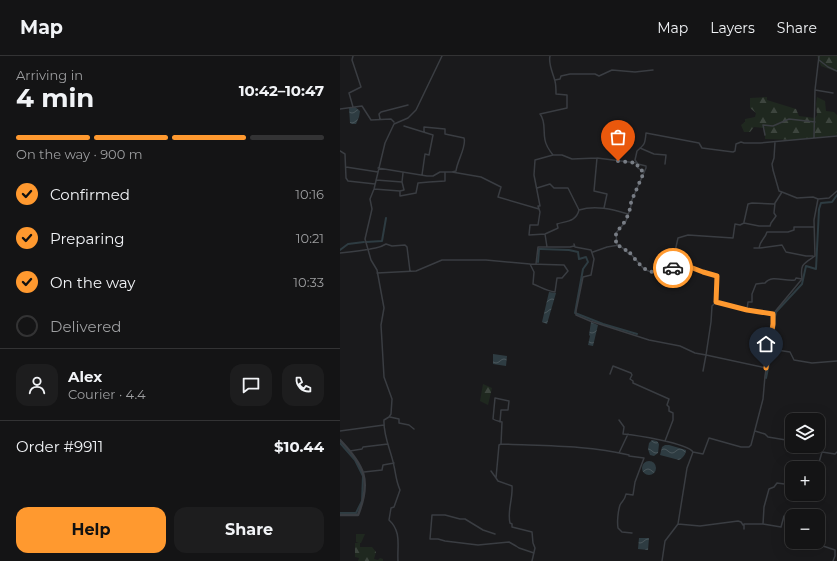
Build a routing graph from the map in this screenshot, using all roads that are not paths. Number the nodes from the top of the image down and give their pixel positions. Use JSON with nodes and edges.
{"nodes":[{"id":1,"x":353,"y":56,"type":"edge"},
{"id":2,"x":442,"y":56,"type":"edge"},
{"id":3,"x":550,"y":56,"type":"edge"},
{"id":4,"x":819,"y":56,"type":"edge"},
{"id":5,"x":819,"y":60,"type":"junction"},
{"id":6,"x":653,"y":70,"type":"dead end"},
{"id":7,"x":837,"y":71,"type":"edge"},
{"id":8,"x":555,"y":80,"type":"junction"},
{"id":9,"x":815,"y":90,"type":"junction"},
{"id":10,"x":833,"y":93,"type":"dead end"},
{"id":11,"x":340,"y":105,"type":"edge"},
{"id":12,"x":408,"y":105,"type":"dead end"},
{"id":13,"x":353,"y":107,"type":"junction"},
{"id":14,"x":341,"y":109,"type":"edge"},
{"id":15,"x":380,"y":120,"type":"junction"},
{"id":16,"x":394,"y":121,"type":"junction"},
{"id":17,"x":815,"y":122,"type":"junction"},
{"id":18,"x":404,"y":126,"type":"dead end"},
{"id":19,"x":424,"y":132,"type":"junction"},
{"id":20,"x":765,"y":135,"type":"dead end"},
{"id":21,"x":837,"y":136,"type":"edge"},
{"id":22,"x":814,"y":138,"type":"junction"},
{"id":23,"x":774,"y":142,"type":"junction"},
{"id":24,"x":640,"y":148,"type":"junction"},
{"id":25,"x":340,"y":151,"type":"edge"},
{"id":26,"x":553,"y":155,"type":"junction"},
{"id":27,"x":597,"y":158,"type":"junction"},
{"id":28,"x":637,"y":163,"type":"junction"},
{"id":29,"x":665,"y":164,"type":"dead end"},
{"id":30,"x":345,"y":167,"type":"junction"},
{"id":31,"x":378,"y":168,"type":"junction"},
{"id":32,"x":378,"y":172,"type":"junction"},
{"id":33,"x":445,"y":172,"type":"junction"},
{"id":34,"x":452,"y":172,"type":"junction"},
{"id":35,"x":644,"y":172,"type":"junction"},
{"id":36,"x":402,"y":173,"type":"junction"},
{"id":37,"x":422,"y":175,"type":"junction"},
{"id":38,"x":433,"y":176,"type":"junction"},
{"id":39,"x":376,"y":180,"type":"junction"},
{"id":40,"x":434,"y":181,"type":"junction"},
{"id":41,"x":402,"y":182,"type":"junction"},
{"id":42,"x":375,"y":184,"type":"junction"},
{"id":43,"x":537,"y":188,"type":"junction"},
{"id":44,"x":374,"y":189,"type":"junction"},
{"id":45,"x":400,"y":191,"type":"junction"},
{"id":46,"x":837,"y":191,"type":"edge"},
{"id":47,"x":782,"y":192,"type":"junction"},
{"id":48,"x":818,"y":199,"type":"junction"},
{"id":49,"x":774,"y":204,"type":"junction"},
{"id":50,"x":539,"y":208,"type":"junction"},
{"id":51,"x":604,"y":208,"type":"junction"},
{"id":52,"x":579,"y":210,"type":"junction"},
{"id":53,"x":628,"y":214,"type":"junction"},
{"id":54,"x":744,"y":223,"type":"junction"},
{"id":55,"x":814,"y":227,"type":"junction"},
{"id":56,"x":545,"y":234,"type":"junction"},
{"id":57,"x":616,"y":245,"type":"junction"},
{"id":58,"x":547,"y":247,"type":"junction"},
{"id":59,"x":754,"y":248,"type":"dead end"},
{"id":60,"x":759,"y":248,"type":"junction"},
{"id":61,"x":368,"y":250,"type":"junction"},
{"id":62,"x":592,"y":252,"type":"junction"},
{"id":63,"x":340,"y":253,"type":"edge"},
{"id":64,"x":815,"y":256,"type":"junction"},
{"id":65,"x":677,"y":262,"type":"junction"},
{"id":66,"x":530,"y":264,"type":"junction"},
{"id":67,"x":536,"y":264,"type":"junction"},
{"id":68,"x":410,"y":271,"type":"junction"},
{"id":69,"x":377,"y":273,"type":"junction"},
{"id":70,"x":802,"y":279,"type":"junction"},
{"id":71,"x":716,"y":302,"type":"junction"},
{"id":72,"x":747,"y":310,"type":"junction"},
{"id":73,"x":773,"y":314,"type":"junction"},
{"id":74,"x":771,"y":349,"type":"junction"},
{"id":75,"x":706,"y":355,"type":"junction"},
{"id":76,"x":837,"y":361,"type":"edge"},
{"id":77,"x":766,"y":368,"type":"junction"},
{"id":78,"x":703,"y":371,"type":"dead end"},
{"id":79,"x":610,"y":374,"type":"dead end"},
{"id":80,"x":390,"y":416,"type":"junction"},
{"id":81,"x":619,"y":420,"type":"dead end"},
{"id":82,"x":500,"y":422,"type":"junction"},
{"id":83,"x":384,"y":426,"type":"junction"},
{"id":84,"x":414,"y":429,"type":"dead end"},
{"id":85,"x":340,"y":431,"type":"edge"},
{"id":86,"x":755,"y":431,"type":"junction"},
{"id":87,"x":628,"y":434,"type":"junction"},
{"id":88,"x":340,"y":440,"type":"edge"},
{"id":89,"x":785,"y":440,"type":"edge"},
{"id":90,"x":665,"y":441,"type":"junction"},
{"id":91,"x":388,"y":444,"type":"junction"},
{"id":92,"x":501,"y":444,"type":"junction"},
{"id":93,"x":350,"y":451,"type":"junction"},
{"id":94,"x":619,"y":452,"type":"junction"},
{"id":95,"x":693,"y":452,"type":"junction"},
{"id":96,"x":825,"y":452,"type":"edge"},
{"id":97,"x":837,"y":452,"type":"edge"},
{"id":98,"x":394,"y":463,"type":"junction"},
{"id":99,"x":491,"y":471,"type":"dead end"},
{"id":100,"x":364,"y":472,"type":"junction"},
{"id":101,"x":496,"y":478,"type":"junction"},
{"id":102,"x":785,"y":484,"type":"edge"},
{"id":103,"x":340,"y":515,"type":"edge"},
{"id":104,"x":785,"y":516,"type":"edge"},
{"id":105,"x":678,"y":524,"type":"junction"},
{"id":106,"x":763,"y":524,"type":"junction"},
{"id":107,"x":743,"y":525,"type":"junction"},
{"id":108,"x":744,"y":529,"type":"dead end"},
{"id":109,"x":632,"y":533,"type":"dead end"},
{"id":110,"x":496,"y":534,"type":"dead end"},
{"id":111,"x":825,"y":547,"type":"edge"},
{"id":112,"x":534,"y":553,"type":"junction"},
{"id":113,"x":398,"y":561,"type":"edge"},
{"id":114,"x":532,"y":561,"type":"edge"},
{"id":115,"x":662,"y":561,"type":"edge"},
{"id":116,"x":832,"y":561,"type":"edge"}],
"edges":[{"from":1,"to":13,"type":"street"},
{"from":2,"to":16,"type":"street"},
{"from":3,"to":8,"type":"street"},
{"from":4,"to":5,"type":"street"},
{"from":5,"to":7,"type":"street"},
{"from":5,"to":9,"type":"street"},
{"from":6,"to":8,"type":"street"},
{"from":8,"to":26,"type":"street"},
{"from":9,"to":10,"type":"street"},
{"from":9,"to":17,"type":"street"},
{"from":11,"to":14,"type":"street"},
{"from":12,"to":15,"type":"street"},
{"from":13,"to":14,"type":"street"},
{"from":13,"to":15,"type":"street"},
{"from":15,"to":16,"type":"street"},
{"from":16,"to":31,"type":"street"},
{"from":17,"to":20,"type":"street"},
{"from":17,"to":22,"type":"street"},
{"from":18,"to":19,"type":"street"},
{"from":19,"to":34,"type":"street"},
{"from":19,"to":37,"type":"street"},
{"from":21,"to":22,"type":"street"},
{"from":22,"to":23,"type":"street"},
{"from":23,"to":24,"type":"street"},
{"from":23,"to":47,"type":"street"},
{"from":24,"to":28,"type":"street"},
{"from":24,"to":29,"type":"street"},
{"from":25,"to":30,"type":"street"},
{"from":26,"to":27,"type":"street"},
{"from":26,"to":43,"type":"street"},
{"from":27,"to":28,"type":"street"},
{"from":27,"to":51,"type":"street"},
{"from":28,"to":35,"type":"street"},
{"from":28,"to":35,"type":"street"},
{"from":30,"to":32,"type":"street"},
{"from":30,"to":42,"type":"street"},
{"from":31,"to":32,"type":"street"},
{"from":31,"to":36,"type":"street"},
{"from":32,"to":39,"type":"street"},
{"from":33,"to":34,"type":"street"},
{"from":33,"to":38,"type":"street"},
{"from":33,"to":40,"type":"street"},
{"from":34,"to":50,"type":"street"},
{"from":35,"to":53,"type":"street"},
{"from":36,"to":37,"type":"street"},
{"from":36,"to":41,"type":"street"},
{"from":37,"to":38,"type":"street"},
{"from":38,"to":40,"type":"street"},
{"from":39,"to":41,"type":"street"},
{"from":39,"to":42,"type":"street"},
{"from":40,"to":45,"type":"street"},
{"from":41,"to":45,"type":"street"},
{"from":42,"to":44,"type":"street"},
{"from":43,"to":50,"type":"street"},
{"from":43,"to":52,"type":"street"},
{"from":44,"to":45,"type":"street"},
{"from":44,"to":61,"type":"street"},
{"from":46,"to":48,"type":"street"},
{"from":47,"to":48,"type":"street"},
{"from":47,"to":49,"type":"street"},
{"from":48,"to":55,"type":"street"},
{"from":49,"to":54,"type":"street"},
{"from":49,"to":54,"type":"street"},
{"from":50,"to":56,"type":"street"},
{"from":51,"to":52,"type":"street"},
{"from":51,"to":53,"type":"street"},
{"from":52,"to":56,"type":"street"},
{"from":53,"to":57,"type":"street"},
{"from":54,"to":65,"type":"street"},
{"from":55,"to":60,"type":"street"},
{"from":55,"to":64,"type":"street"},
{"from":56,"to":58,"type":"street"},
{"from":57,"to":62,"type":"street"},
{"from":57,"to":65,"type":"street"},
{"from":58,"to":62,"type":"street"},
{"from":58,"to":67,"type":"street"},
{"from":59,"to":60,"type":"street"},
{"from":60,"to":64,"type":"street"},
{"from":61,"to":63,"type":"street"},
{"from":61,"to":68,"type":"street"},
{"from":61,"to":69,"type":"street"},
{"from":62,"to":75,"type":"street"},
{"from":64,"to":70,"type":"street"},
{"from":65,"to":71,"type":"street"},
{"from":66,"to":67,"type":"street"},
{"from":66,"to":67,"type":"street"},
{"from":66,"to":68,"type":"street"},
{"from":68,"to":69,"type":"street"},
{"from":69,"to":80,"type":"street"},
{"from":70,"to":72,"type":"street"},
{"from":70,"to":73,"type":"street"},
{"from":71,"to":72,"type":"street"},
{"from":71,"to":75,"type":"street"},
{"from":72,"to":73,"type":"street"},
{"from":73,"to":74,"type":"street"},
{"from":74,"to":76,"type":"street"},
{"from":74,"to":77,"type":"street"},
{"from":75,"to":77,"type":"street"},
{"from":75,"to":78,"type":"street"},
{"from":77,"to":86,"type":"street"},
{"from":79,"to":90,"type":"street"},
{"from":80,"to":83,"type":"street"},
{"from":80,"to":84,"type":"street"},
{"from":81,"to":87,"type":"street"},
{"from":82,"to":82,"type":"street"},
{"from":82,"to":92,"type":"street"},
{"from":83,"to":85,"type":"street"},
{"from":83,"to":91,"type":"street"},
{"from":86,"to":89,"type":"street"},
{"from":86,"to":95,"type":"street"},
{"from":87,"to":90,"type":"street"},
{"from":87,"to":94,"type":"street"},
{"from":88,"to":93,"type":"street"},
{"from":90,"to":95,"type":"street"},
{"from":91,"to":93,"type":"street"},
{"from":91,"to":98,"type":"street"},
{"from":92,"to":94,"type":"street"},
{"from":92,"to":101,"type":"street"},
{"from":93,"to":100,"type":"street"},
{"from":94,"to":109,"type":"street"},
{"from":95,"to":105,"type":"street"},
{"from":96,"to":97,"type":"street"},
{"from":98,"to":100,"type":"street"},
{"from":98,"to":113,"type":"street"},
{"from":99,"to":101,"type":"street"},
{"from":100,"to":103,"type":"street"},
{"from":101,"to":112,"type":"street"},
{"from":102,"to":106,"type":"street"},
{"from":104,"to":106,"type":"street"},
{"from":105,"to":107,"type":"street"},
{"from":105,"to":115,"type":"street"},
{"from":106,"to":107,"type":"street"},
{"from":107,"to":108,"type":"street"},
{"from":110,"to":112,"type":"street"},
{"from":111,"to":116,"type":"street"},
{"from":112,"to":114,"type":"street"}]}
